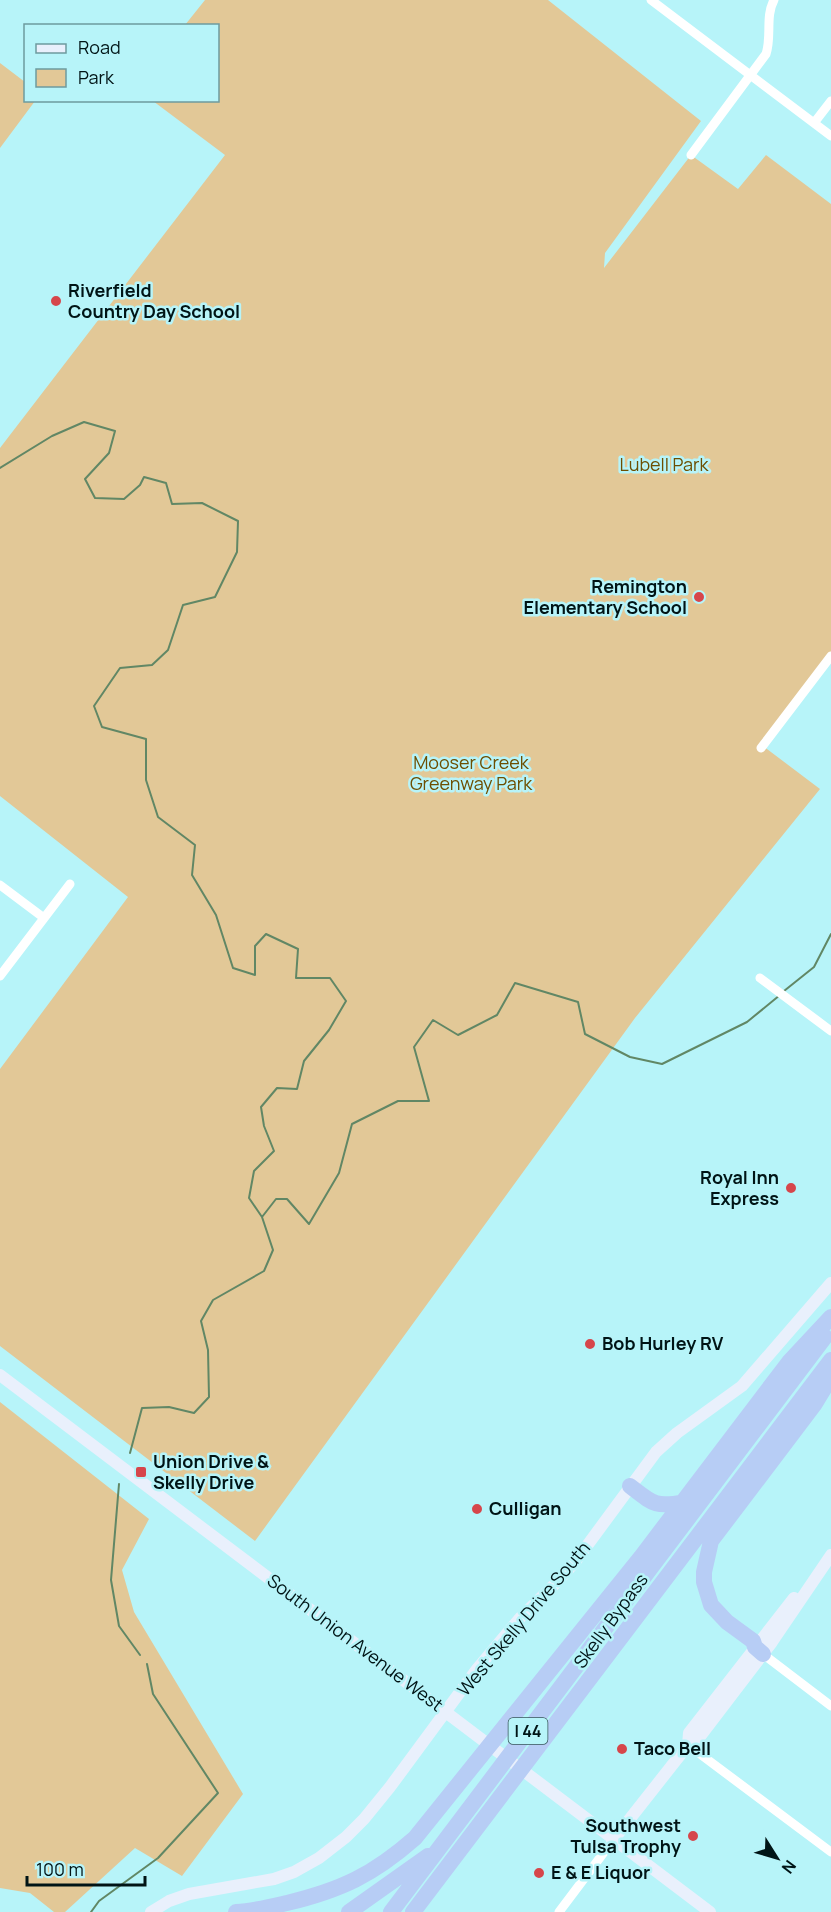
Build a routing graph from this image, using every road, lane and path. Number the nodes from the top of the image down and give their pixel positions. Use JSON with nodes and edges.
{"nodes":[{"id":1,"x":651,"y":0,"type":"edge"},
{"id":2,"x":774,"y":0,"type":"edge"},
{"id":3,"x":751,"y":76,"type":"junction"},
{"id":4,"x":831,"y":100,"type":"edge"},
{"id":5,"x":814,"y":123,"type":"junction"},
{"id":6,"x":831,"y":136,"type":"edge"},
{"id":7,"x":691,"y":155,"type":"dead end"},
{"id":8,"x":831,"y":656,"type":"edge"},
{"id":9,"x":761,"y":748,"type":"dead end"},
{"id":10,"x":70,"y":884,"type":"dead end"},
{"id":11,"x":0,"y":885,"type":"edge"},
{"id":12,"x":44,"y":918,"type":"junction"},
{"id":13,"x":0,"y":976,"type":"edge"},
{"id":14,"x":760,"y":978,"type":"dead end"},
{"id":15,"x":831,"y":1031,"type":"edge"},
{"id":16,"x":831,"y":1282,"type":"edge"},
{"id":17,"x":831,"y":1317,"type":"edge"},
{"id":18,"x":831,"y":1329,"type":"edge"},
{"id":19,"x":831,"y":1360,"type":"edge"},
{"id":20,"x":0,"y":1375,"type":"edge"},
{"id":21,"x":831,"y":1377,"type":"edge"},
{"id":22,"x":630,"y":1486,"type":"junction"},
{"id":23,"x":684,"y":1502,"type":"junction"},
{"id":24,"x":830,"y":1557,"type":"edge"},
{"id":25,"x":759,"y":1651,"type":"junction"},
{"id":26,"x":831,"y":1706,"type":"edge"},
{"id":27,"x":447,"y":1713,"type":"junction"},
{"id":28,"x":688,"y":1745,"type":"junction"},
{"id":29,"x":614,"y":1839,"type":"junction"},
{"id":30,"x":441,"y":1846,"type":"junction"},
{"id":31,"x":831,"y":1852,"type":"edge"},
{"id":32,"x":151,"y":1912,"type":"edge"},
{"id":33,"x":236,"y":1912,"type":"edge"},
{"id":34,"x":349,"y":1912,"type":"edge"},
{"id":35,"x":391,"y":1912,"type":"edge"},
{"id":36,"x":413,"y":1912,"type":"edge"},
{"id":37,"x":559,"y":1912,"type":"edge"},
{"id":38,"x":710,"y":1912,"type":"edge"}],
"edges":[{"from":1,"to":3,"type":"street"},
{"from":2,"to":3,"type":"street"},
{"from":3,"to":5,"type":"street"},
{"from":3,"to":7,"type":"street"},
{"from":4,"to":5,"type":"street"},
{"from":5,"to":6,"type":"street"},
{"from":8,"to":9,"type":"street"},
{"from":10,"to":12,"type":"street"},
{"from":11,"to":12,"type":"street"},
{"from":12,"to":13,"type":"street"},
{"from":14,"to":15,"type":"street"},
{"from":16,"to":22,"type":"street","name":"West Skelly Drive South"},
{"from":17,"to":23,"type":"highway"},
{"from":18,"to":30,"type":"highway","name":"Skelly Bypass","number":"I 44"},
{"from":19,"to":36,"type":"highway","name":"Skelly Bypass","number":"I 44"},
{"from":20,"to":27,"type":"street","name":"South Union Avenue West"},
{"from":21,"to":25,"type":"highway"},
{"from":22,"to":23,"type":"highway"},
{"from":22,"to":27,"type":"street","name":"West Skelly Drive South"},
{"from":23,"to":33,"type":"highway"},
{"from":24,"to":25,"type":"street"},
{"from":25,"to":26,"type":"street"},
{"from":25,"to":28,"type":"street"},
{"from":27,"to":29,"type":"street","name":"South Union Avenue West"},
{"from":27,"to":32,"type":"street","name":"West Skelly Drive South"},
{"from":28,"to":29,"type":"street"},
{"from":28,"to":31,"type":"street"},
{"from":29,"to":37,"type":"street"},
{"from":29,"to":38,"type":"street","name":"South Union Avenue West"},
{"from":30,"to":34,"type":"highway"},
{"from":30,"to":35,"type":"highway","name":"Skelly Bypass","number":"I 44"}]}
